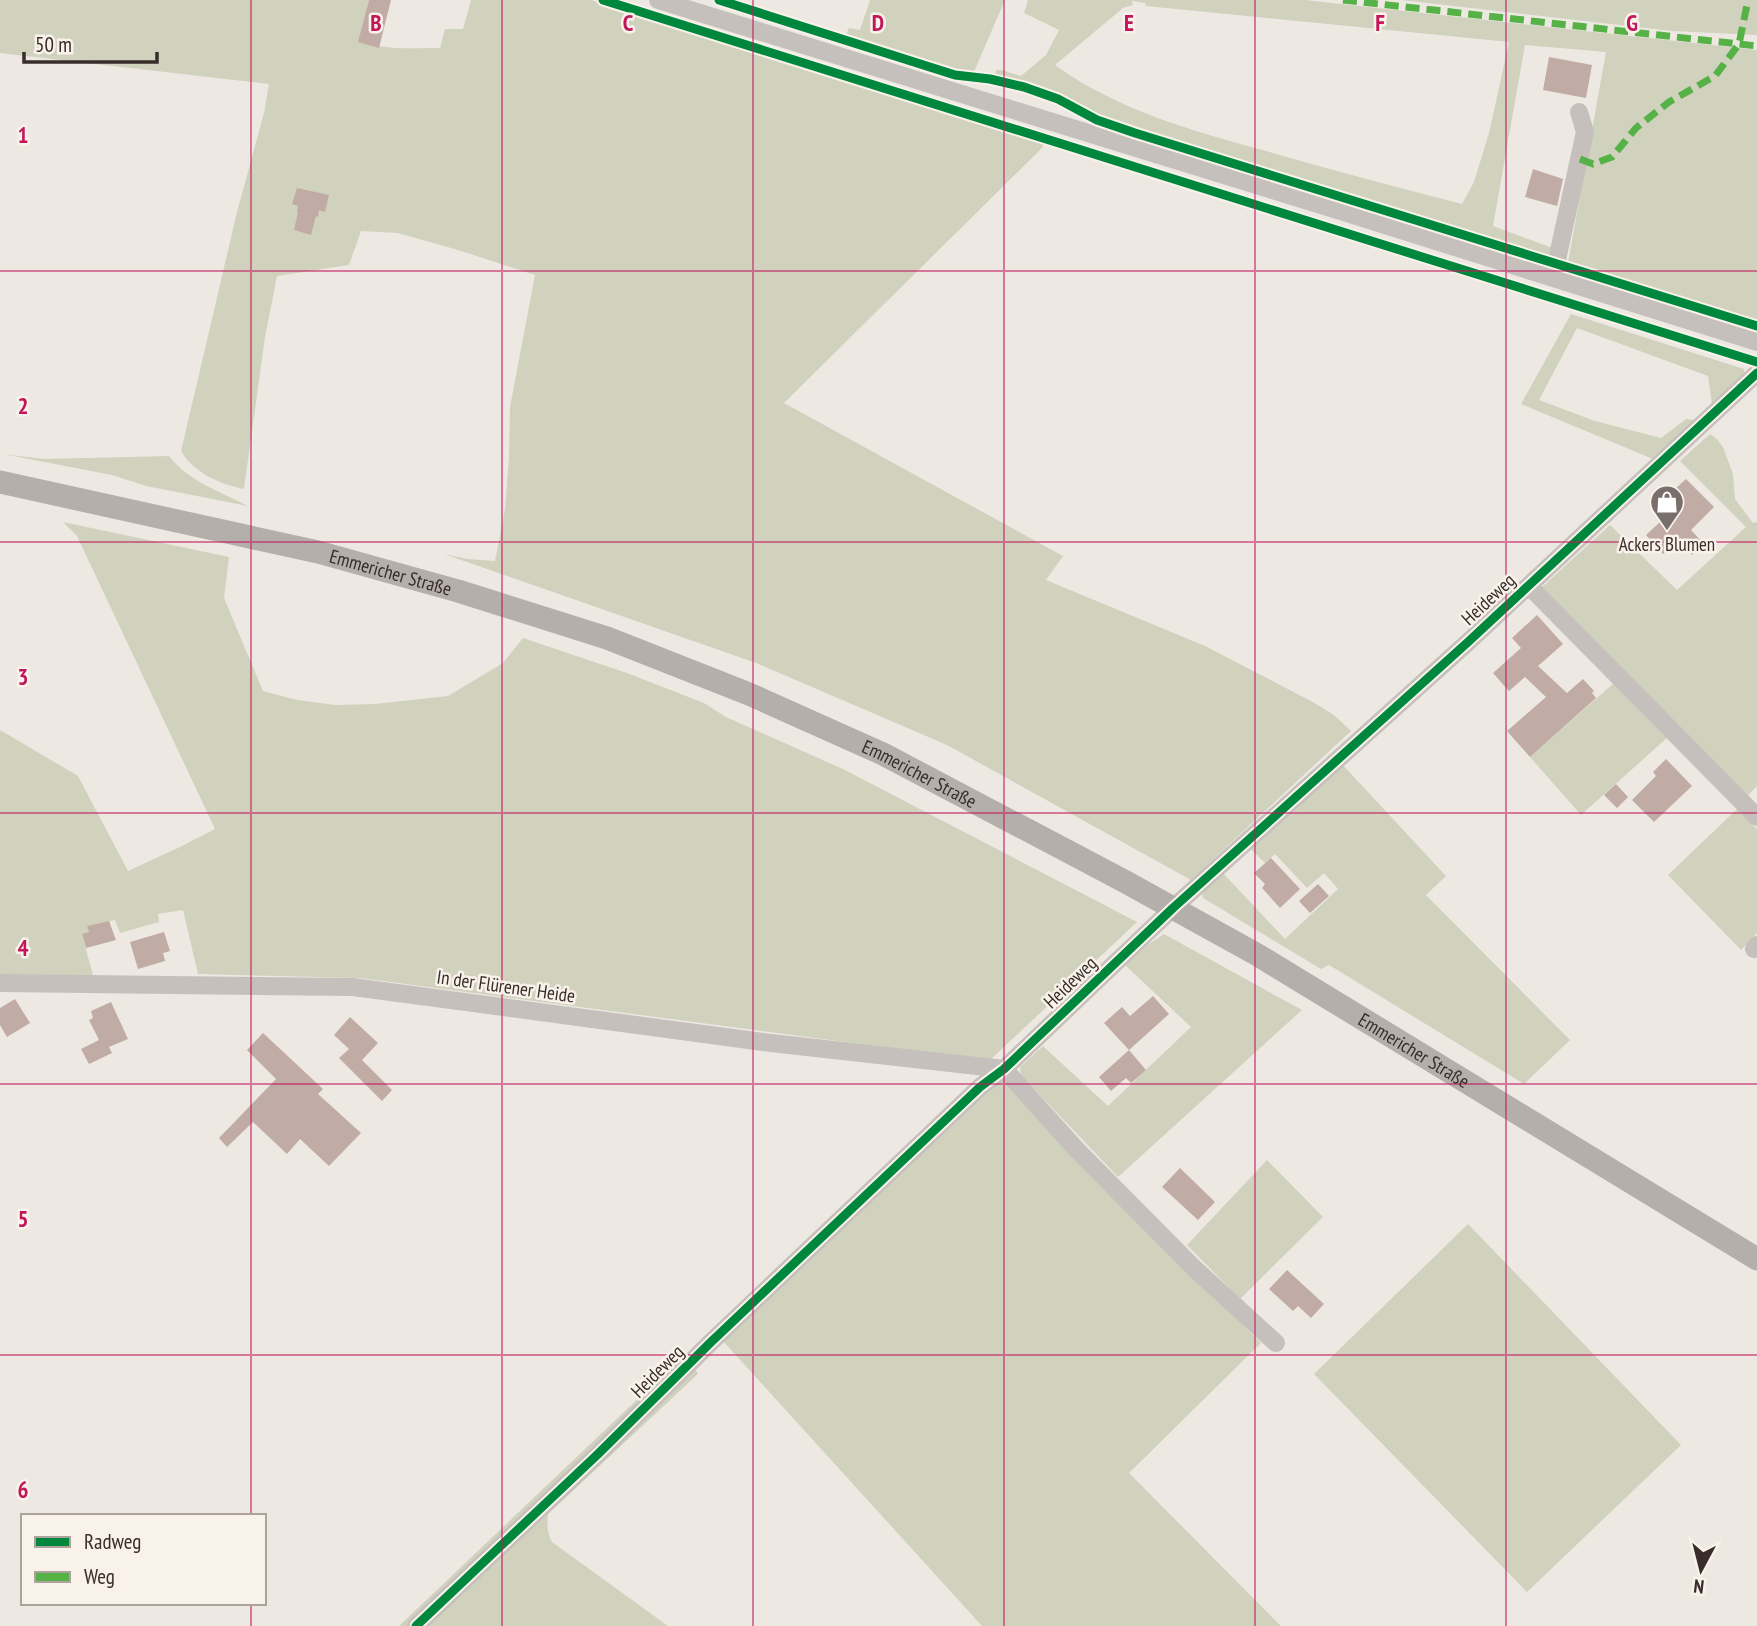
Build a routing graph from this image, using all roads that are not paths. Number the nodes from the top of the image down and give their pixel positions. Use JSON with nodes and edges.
{"nodes":[{"id":1,"x":658,"y":0,"type":"edge"},
{"id":2,"x":1579,"y":112,"type":"dead end"},
{"id":3,"x":1553,"y":278,"type":"junction"},
{"id":4,"x":1757,"y":342,"type":"edge"},
{"id":5,"x":1757,"y":373,"type":"edge"},
{"id":6,"x":0,"y":482,"type":"edge"},
{"id":7,"x":1529,"y":586,"type":"junction"},
{"id":8,"x":1757,"y":817,"type":"edge"},
{"id":9,"x":1173,"y":908,"type":"junction"},
{"id":10,"x":0,"y":983,"type":"edge"},
{"id":11,"x":1004,"y":1069,"type":"junction"},
{"id":12,"x":1757,"y":1259,"type":"edge"},
{"id":13,"x":1276,"y":1343,"type":"dead end"},
{"id":14,"x":416,"y":1626,"type":"edge"}],
"edges":[{"from":1,"to":3,"type":"street"},
{"from":2,"to":3,"type":"street"},
{"from":3,"to":4,"type":"street"},
{"from":5,"to":7,"type":"street","name":"Heideweg"},
{"from":6,"to":9,"type":"main road","name":"Emmericher Straße"},
{"from":7,"to":8,"type":"street","name":"Heideweg"},
{"from":7,"to":9,"type":"street","name":"Heideweg"},
{"from":9,"to":11,"type":"street","name":"Heideweg"},
{"from":9,"to":12,"type":"main road","name":"Emmericher Straße"},
{"from":10,"to":11,"type":"street","name":"In der Flürener Heide"},
{"from":11,"to":13,"type":"street"},
{"from":11,"to":14,"type":"street","name":"Heideweg"}]}
